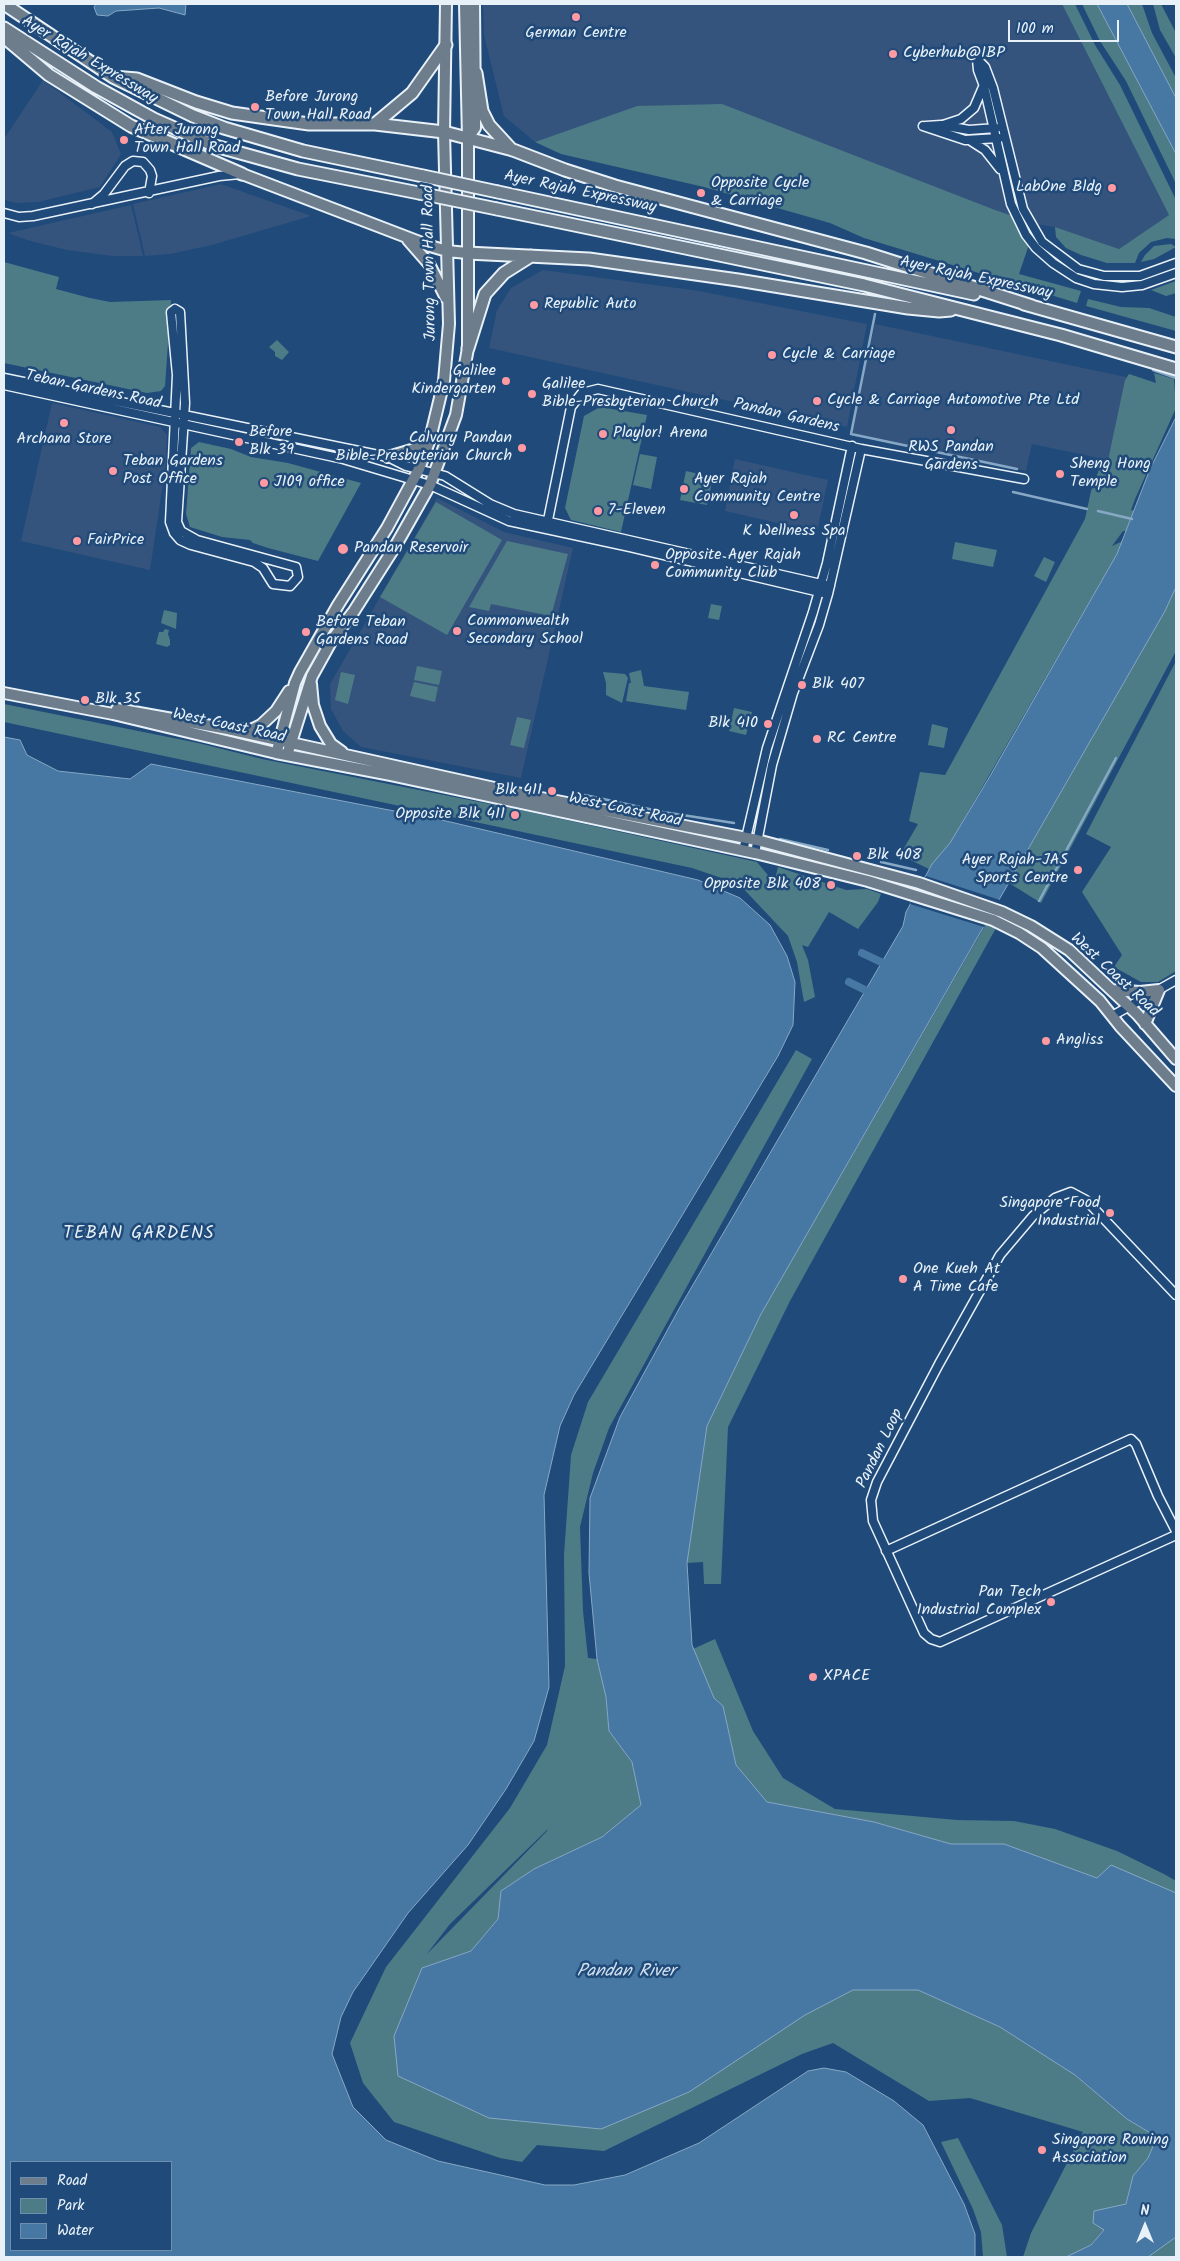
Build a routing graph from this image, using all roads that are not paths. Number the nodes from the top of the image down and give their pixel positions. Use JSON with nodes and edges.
{"nodes":[{"id":1,"x":4,"y":4,"type":"edge"},
{"id":2,"x":446,"y":4,"type":"edge"},
{"id":3,"x":465,"y":4,"type":"edge"},
{"id":4,"x":474,"y":4,"type":"edge"},
{"id":5,"x":4,"y":28,"type":"edge"},
{"id":6,"x":4,"y":37,"type":"edge"},
{"id":7,"x":446,"y":45,"type":"junction"},
{"id":8,"x":476,"y":73,"type":"junction"},
{"id":9,"x":113,"y":77,"type":"junction"},
{"id":10,"x":984,"y":86,"type":"junction"},
{"id":11,"x":375,"y":124,"type":"junction"},
{"id":12,"x":942,"y":125,"type":"junction"},
{"id":13,"x":994,"y":128,"type":"junction"},
{"id":14,"x":1004,"y":128,"type":"junction"},
{"id":15,"x":444,"y":132,"type":"junction"},
{"id":16,"x":996,"y":138,"type":"junction"},
{"id":17,"x":1006,"y":138,"type":"junction"},
{"id":18,"x":468,"y":139,"type":"junction"},
{"id":19,"x":970,"y":141,"type":"junction"},
{"id":20,"x":517,"y":152,"type":"junction"},
{"id":21,"x":242,"y":174,"type":"junction"},
{"id":22,"x":1004,"y":175,"type":"junction"},
{"id":23,"x":149,"y":193,"type":"junction"},
{"id":24,"x":90,"y":205,"type":"junction"},
{"id":25,"x":4,"y":213,"type":"edge"},
{"id":26,"x":406,"y":237,"type":"junction"},
{"id":27,"x":447,"y":251,"type":"junction"},
{"id":28,"x":467,"y":253,"type":"junction"},
{"id":29,"x":532,"y":255,"type":"junction"},
{"id":30,"x":1176,"y":263,"type":"edge"},
{"id":31,"x":1176,"y":273,"type":"edge"},
{"id":32,"x":1032,"y":306,"type":"junction"},
{"id":33,"x":448,"y":307,"type":"junction"},
{"id":34,"x":958,"y":309,"type":"junction"},
{"id":35,"x":1176,"y":347,"type":"edge"},
{"id":36,"x":468,"y":348,"type":"junction"},
{"id":37,"x":1175,"y":369,"type":"edge"},
{"id":38,"x":4,"y":378,"type":"edge"},
{"id":39,"x":4,"y":386,"type":"edge"},
{"id":40,"x":176,"y":414,"type":"junction"},
{"id":41,"x":185,"y":415,"type":"junction"},
{"id":42,"x":180,"y":424,"type":"junction"},
{"id":43,"x":430,"y":440,"type":"junction"},
{"id":44,"x":852,"y":446,"type":"junction"},
{"id":45,"x":861,"y":448,"type":"junction"},
{"id":46,"x":388,"y":457,"type":"junction"},
{"id":47,"x":419,"y":470,"type":"junction"},
{"id":48,"x":435,"y":474,"type":"junction"},
{"id":49,"x":1024,"y":479,"type":"dead end"},
{"id":50,"x":414,"y":480,"type":"junction"},
{"id":51,"x":430,"y":485,"type":"junction"},
{"id":52,"x":547,"y":526,"type":"junction"},
{"id":53,"x":826,"y":563,"type":"junction"},
{"id":54,"x":804,"y":580,"type":"junction"},
{"id":55,"x":799,"y":587,"type":"junction"},
{"id":56,"x":819,"y":588,"type":"junction"},
{"id":57,"x":829,"y":590,"type":"junction"},
{"id":58,"x":813,"y":612,"type":"junction"},
{"id":59,"x":312,"y":676,"type":"junction"},
{"id":60,"x":295,"y":683,"type":"junction"},
{"id":61,"x":4,"y":686,"type":"edge"},
{"id":62,"x":4,"y":693,"type":"edge"},
{"id":63,"x":228,"y":729,"type":"junction"},
{"id":64,"x":280,"y":741,"type":"junction"},
{"id":65,"x":290,"y":743,"type":"junction"},
{"id":66,"x":276,"y":753,"type":"junction"},
{"id":67,"x":288,"y":755,"type":"junction"},
{"id":68,"x":347,"y":755,"type":"junction"},
{"id":69,"x":746,"y":838,"type":"junction"},
{"id":70,"x":757,"y":840,"type":"junction"},
{"id":71,"x":743,"y":851,"type":"junction"},
{"id":72,"x":755,"y":854,"type":"junction"},
{"id":73,"x":995,"y":915,"type":"junction"},
{"id":74,"x":1176,"y":980,"type":"edge"},
{"id":75,"x":1112,"y":990,"type":"junction"},
{"id":76,"x":1160,"y":990,"type":"junction"},
{"id":77,"x":1129,"y":1007,"type":"junction"},
{"id":78,"x":1112,"y":1016,"type":"junction"},
{"id":79,"x":1145,"y":1024,"type":"junction"},
{"id":80,"x":1176,"y":1059,"type":"edge"},
{"id":81,"x":1176,"y":1086,"type":"edge"},
{"id":82,"x":1176,"y":1295,"type":"edge"},
{"id":83,"x":1176,"y":1530,"type":"edge"},
{"id":84,"x":1176,"y":1535,"type":"edge"},
{"id":85,"x":886,"y":1551,"type":"junction"}],
"edges":[{"from":1,"to":9,"type":"highway","name":"Ayer Rajah Expressway"},
{"from":2,"to":7,"type":"main road","name":"Jurong Town Hall Road"},
{"from":3,"to":18,"type":"main road"},
{"from":4,"to":8,"type":"main road"},
{"from":5,"to":34,"type":"highway","name":"Ayer Rajah Expressway","bridge":true},
{"from":6,"to":21,"type":"highway"},
{"from":7,"to":11,"type":"highway"},
{"from":7,"to":15,"type":"main road","name":"Jurong Town Hall Road"},
{"from":8,"to":18,"type":"main road"},
{"from":8,"to":20,"type":"highway"},
{"from":9,"to":11,"type":"highway"},
{"from":9,"to":32,"type":"highway","name":"Ayer Rajah Expressway","bridge":true},
{"from":10,"to":12,"type":"street"},
{"from":10,"to":13,"type":"street"},
{"from":10,"to":14,"type":"street"},
{"from":11,"to":15,"type":"highway"},
{"from":12,"to":13,"type":"street"},
{"from":12,"to":19,"type":"street"},
{"from":13,"to":14,"type":"street"},
{"from":13,"to":16,"type":"street"},
{"from":14,"to":17,"type":"street"},
{"from":15,"to":18,"type":"highway"},
{"from":15,"to":27,"type":"main road","name":"Jurong Town Hall Road"},
{"from":16,"to":17,"type":"street"},
{"from":16,"to":19,"type":"street"},
{"from":16,"to":22,"type":"street"},
{"from":17,"to":30,"type":"street"},
{"from":18,"to":20,"type":"highway"},
{"from":18,"to":28,"type":"main road"},
{"from":19,"to":22,"type":"street"},
{"from":20,"to":32,"type":"highway"},
{"from":21,"to":23,"type":"street"},
{"from":21,"to":26,"type":"main road"},
{"from":22,"to":31,"type":"street"},
{"from":23,"to":24,"type":"street"},
{"from":23,"to":24,"type":"street"},
{"from":24,"to":25,"type":"street"},
{"from":26,"to":27,"type":"main road"},
{"from":26,"to":33,"type":"main road"},
{"from":27,"to":28,"type":"main road"},
{"from":27,"to":33,"type":"main road","name":"Jurong Town Hall Road"},
{"from":28,"to":29,"type":"highway"},
{"from":28,"to":36,"type":"main road"},
{"from":29,"to":34,"type":"highway"},
{"from":29,"to":36,"type":"highway"},
{"from":32,"to":35,"type":"highway","name":"Ayer Rajah Expressway"},
{"from":33,"to":43,"type":"main road","name":"Jurong Town Hall Road"},
{"from":34,"to":37,"type":"highway","name":"Ayer Rajah Expressway"},
{"from":36,"to":48,"type":"main road"},
{"from":38,"to":40,"type":"street","name":"Teban Gardens Road"},
{"from":39,"to":42,"type":"street","name":"Teban Gardens Road"},
{"from":40,"to":41,"type":"street","name":"Teban Gardens Road"},
{"from":40,"to":41,"type":"street","name":"Teban Gardens Road"},
{"from":40,"to":42,"type":"street","name":"Teban Gardens Road"},
{"from":41,"to":42,"type":"street","name":"Teban Gardens Road"},
{"from":41,"to":46,"type":"street","name":"Teban Gardens Road"},
{"from":42,"to":42,"type":"street","name":"Teban Gardens Road"},
{"from":42,"to":50,"type":"street","name":"Teban Gardens Road"},
{"from":43,"to":46,"type":"main road"},
{"from":43,"to":47,"type":"main road","name":"Jurong Town Hall Road"},
{"from":44,"to":45,"type":"street","name":"Pandan Gardens"},
{"from":44,"to":52,"type":"street","name":"Pandan Gardens"},
{"from":44,"to":53,"type":"street","name":"Pandan Gardens"},
{"from":45,"to":49,"type":"street","name":"Pandan Gardens"},
{"from":45,"to":57,"type":"street"},
{"from":46,"to":47,"type":"street","name":"Teban Gardens Road"},
{"from":47,"to":48,"type":"street"},
{"from":47,"to":50,"type":"main road","name":"Jurong Town Hall Road"},
{"from":48,"to":51,"type":"main road"},
{"from":48,"to":52,"type":"street"},
{"from":50,"to":51,"type":"street"},
{"from":50,"to":60,"type":"main road","name":"Jurong Town Hall Road"},
{"from":51,"to":52,"type":"street"},
{"from":51,"to":59,"type":"main road"},
{"from":52,"to":54,"type":"street"},
{"from":52,"to":55,"type":"street"},
{"from":53,"to":54,"type":"street"},
{"from":53,"to":56,"type":"street","name":"Pandan Gardens"},
{"from":54,"to":56,"type":"street"},
{"from":55,"to":56,"type":"street"},
{"from":55,"to":58,"type":"street"},
{"from":56,"to":57,"type":"street"},
{"from":56,"to":58,"type":"street","name":"Pandan Gardens"},
{"from":57,"to":70,"type":"street"},
{"from":58,"to":69,"type":"street","name":"Pandan Gardens"},
{"from":59,"to":65,"type":"main road"},
{"from":59,"to":68,"type":"main road"},
{"from":60,"to":63,"type":"main road"},
{"from":60,"to":64,"type":"main road","name":"Jurong Town Hall Road"},
{"from":61,"to":63,"type":"main road","name":"West Coast Road"},
{"from":62,"to":66,"type":"main road","name":"West Coast Road"},
{"from":63,"to":64,"type":"main road","name":"West Coast Road"},
{"from":64,"to":65,"type":"main road","name":"West Coast Road"},
{"from":64,"to":66,"type":"main road","name":"Jurong Town Hall Road"},
{"from":65,"to":67,"type":"main road"},
{"from":65,"to":68,"type":"main road","name":"West Coast Road"},
{"from":66,"to":67,"type":"main road","name":"West Coast Road"},
{"from":67,"to":71,"type":"main road","name":"West Coast Road"},
{"from":68,"to":69,"type":"main road","name":"West Coast Road"},
{"from":69,"to":70,"type":"main road","name":"West Coast Road"},
{"from":69,"to":71,"type":"street","name":"Pandan Gardens"},
{"from":70,"to":72,"type":"street"},
{"from":70,"to":73,"type":"main road","name":"West Coast Road"},
{"from":71,"to":72,"type":"main road","name":"West Coast Road"},
{"from":72,"to":73,"type":"main road","name":"West Coast Road"},
{"from":73,"to":75,"type":"main road","name":"West Coast Road"},
{"from":73,"to":78,"type":"main road","name":"West Coast Road"},
{"from":74,"to":76,"type":"street"},
{"from":75,"to":76,"type":"main road"},
{"from":75,"to":77,"type":"main road","name":"West Coast Road"},
{"from":76,"to":77,"type":"street"},
{"from":76,"to":79,"type":"main road"},
{"from":77,"to":78,"type":"street"},
{"from":77,"to":79,"type":"main road","name":"West Coast Road"},
{"from":78,"to":81,"type":"main road","name":"West Coast Road"},
{"from":79,"to":80,"type":"main road","name":"West Coast Road"},
{"from":82,"to":85,"type":"street","name":"Pandan Loop"},
{"from":83,"to":85,"type":"street"},
{"from":84,"to":85,"type":"street","name":"Pandan Loop"}]}
